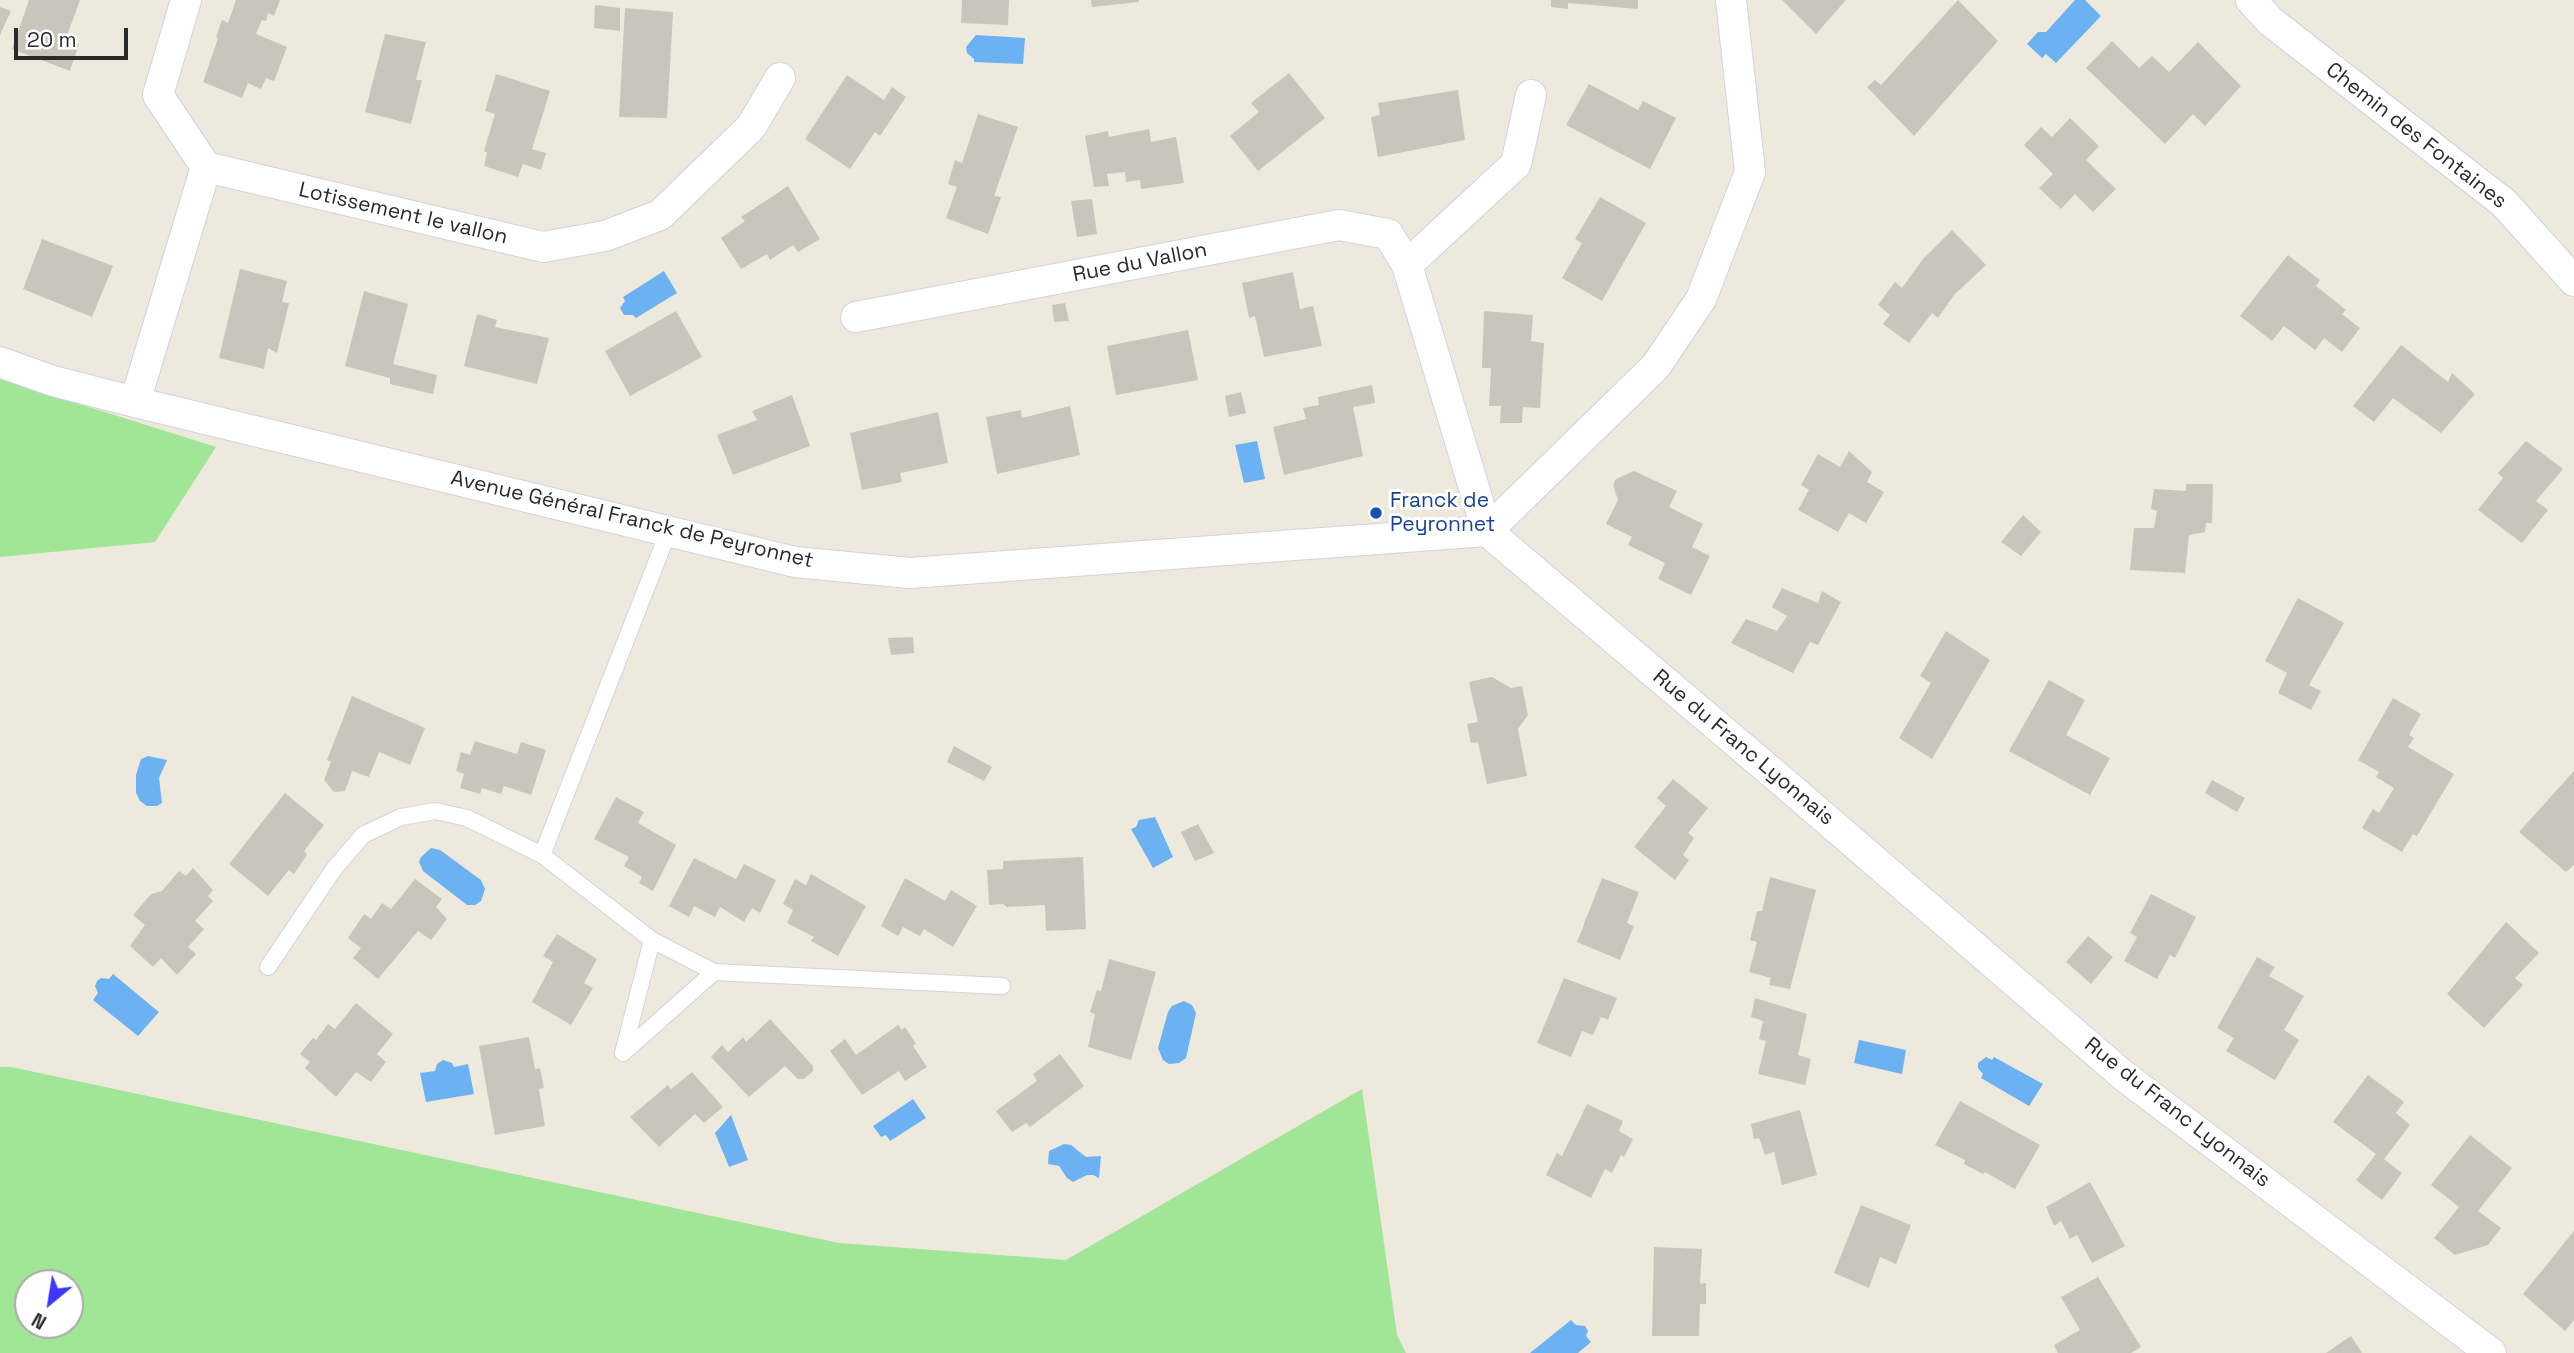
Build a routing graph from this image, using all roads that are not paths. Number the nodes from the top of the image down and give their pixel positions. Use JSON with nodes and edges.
{"nodes":[{"id":1,"x":186,"y":0,"type":"edge"},
{"id":2,"x":1731,"y":0,"type":"edge"},
{"id":3,"x":2251,"y":0,"type":"edge"},
{"id":4,"x":780,"y":78,"type":"dead end"},
{"id":5,"x":1531,"y":95,"type":"dead end"},
{"id":6,"x":205,"y":167,"type":"junction"},
{"id":7,"x":1407,"y":265,"type":"junction"},
{"id":8,"x":2574,"y":281,"type":"edge"},
{"id":9,"x":856,"y":317,"type":"dead end"},
{"id":10,"x":0,"y":362,"type":"edge"},
{"id":11,"x":135,"y":402,"type":"junction"},
{"id":12,"x":669,"y":530,"type":"junction"},
{"id":13,"x":1487,"y":531,"type":"junction"},
{"id":14,"x":542,"y":855,"type":"junction"},
{"id":15,"x":652,"y":940,"type":"junction"},
{"id":16,"x":268,"y":967,"type":"dead end"},
{"id":17,"x":714,"y":972,"type":"junction"},
{"id":18,"x":1002,"y":986,"type":"dead end"},
{"id":19,"x":2491,"y":1353,"type":"edge"}],
"edges":[{"from":1,"to":6,"type":"street"},
{"from":2,"to":13,"type":"street"},
{"from":3,"to":8,"type":"street","name":"Chemin des Fontaines"},
{"from":4,"to":6,"type":"street","name":"Lotissement le vallon"},
{"from":5,"to":7,"type":"street"},
{"from":6,"to":11,"type":"street"},
{"from":7,"to":9,"type":"street","name":"Rue du Vallon"},
{"from":7,"to":13,"type":"street","name":"Rue du Vallon"},
{"from":10,"to":11,"type":"street","name":"Avenue Général Franck de Peyronnet"},
{"from":11,"to":12,"type":"street","name":"Avenue Général Franck de Peyronnet"},
{"from":12,"to":13,"type":"street","name":"Avenue Général Franck de Peyronnet"},
{"from":12,"to":14,"type":"lane"},
{"from":13,"to":19,"type":"street","name":"Rue du Franc Lyonnais"},
{"from":14,"to":15,"type":"lane"},
{"from":14,"to":16,"type":"lane"},
{"from":15,"to":17,"type":"lane"},
{"from":15,"to":17,"type":"lane"},
{"from":17,"to":18,"type":"lane"}]}
